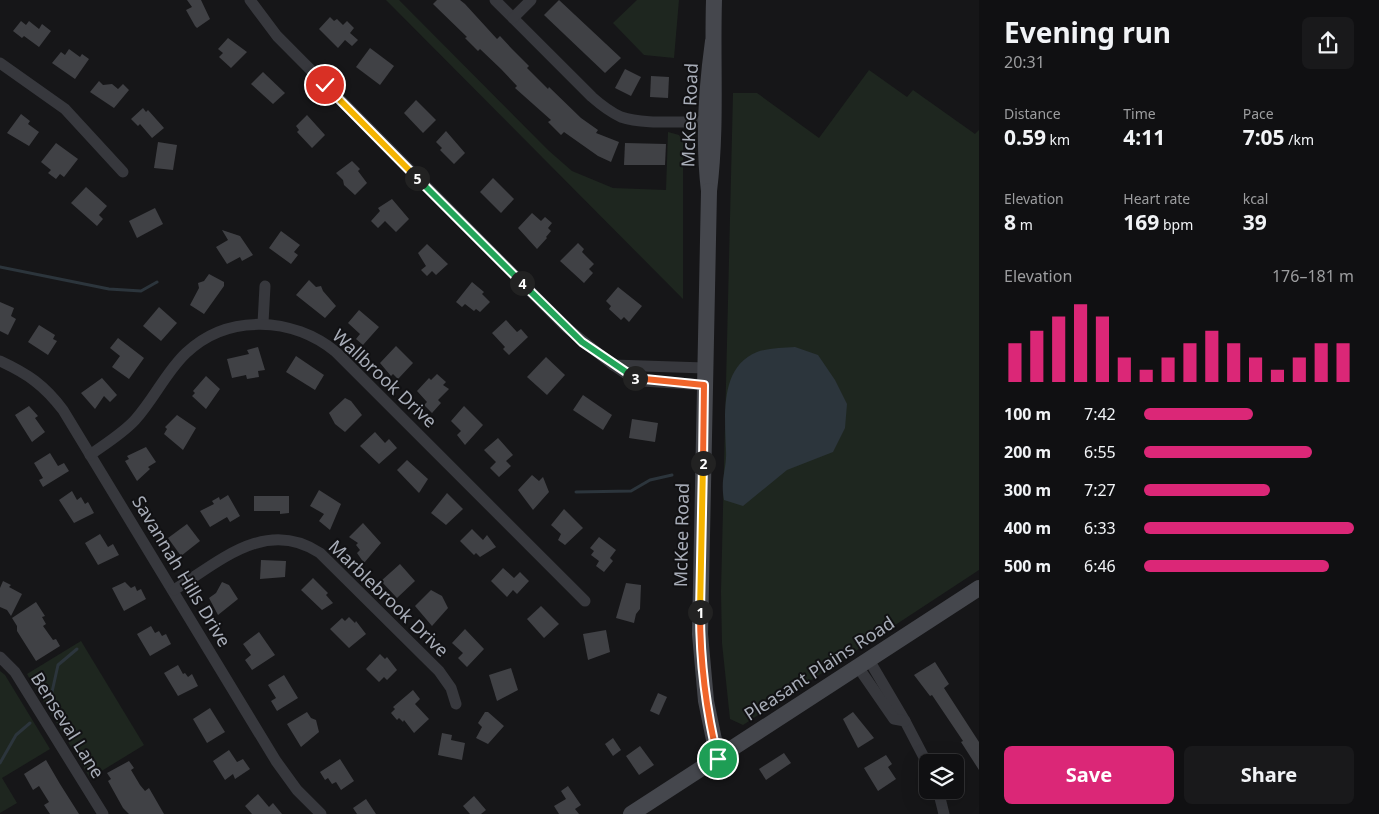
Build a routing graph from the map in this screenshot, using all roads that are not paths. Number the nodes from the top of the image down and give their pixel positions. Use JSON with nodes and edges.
{"nodes":[{"id":1,"x":250,"y":0,"type":"edge"},
{"id":2,"x":494,"y":0,"type":"edge"},
{"id":3,"x":531,"y":0,"type":"edge"},
{"id":4,"x":714,"y":0,"type":"edge"},
{"id":5,"x":513,"y":18,"type":"junction"},
{"id":6,"x":713,"y":41,"type":"junction"},
{"id":7,"x":0,"y":63,"type":"edge"},
{"id":8,"x":706,"y":122,"type":"junction"},
{"id":9,"x":123,"y":172,"type":"dead end"},
{"id":10,"x":708,"y":191,"type":"junction"},
{"id":11,"x":265,"y":286,"type":"dead end"},
{"id":12,"x":263,"y":323,"type":"junction"},
{"id":13,"x":0,"y":361,"type":"edge"},
{"id":14,"x":613,"y":366,"type":"junction"},
{"id":15,"x":705,"y":377,"type":"junction"},
{"id":16,"x":90,"y":455,"type":"junction"},
{"id":17,"x":979,"y":588,"type":"edge"},
{"id":18,"x":174,"y":590,"type":"junction"},
{"id":19,"x":585,"y":601,"type":"dead end"},
{"id":20,"x":0,"y":657,"type":"edge"},
{"id":21,"x":863,"y":664,"type":"junction"},
{"id":22,"x":456,"y":704,"type":"dead end"},
{"id":23,"x":922,"y":754,"type":"edge"},
{"id":24,"x":718,"y":759,"type":"junction"},
{"id":25,"x":940,"y":799,"type":"edge"},
{"id":26,"x":103,"y":814,"type":"edge"},
{"id":27,"x":320,"y":814,"type":"edge"},
{"id":28,"x":631,"y":814,"type":"edge"},
{"id":29,"x":944,"y":814,"type":"edge"}],
"edges":[{"from":1,"to":14,"type":"street"},
{"from":2,"to":5,"type":"street"},
{"from":3,"to":5,"type":"street"},
{"from":4,"to":6,"type":"street","name":"McKee Road"},
{"from":5,"to":8,"type":"street"},
{"from":6,"to":8,"type":"street","name":"McKee Road"},
{"from":6,"to":10,"type":"street","name":"McKee Road"},
{"from":7,"to":9,"type":"street"},
{"from":8,"to":10,"type":"street","name":"McKee Road"},
{"from":10,"to":15,"type":"street","name":"McKee Road"},
{"from":11,"to":12,"type":"street"},
{"from":12,"to":16,"type":"street","name":"Wallbrook Drive"},
{"from":12,"to":19,"type":"street","name":"Wallbrook Drive"},
{"from":13,"to":16,"type":"street","name":"Savannah Hills Drive"},
{"from":14,"to":15,"type":"street"},
{"from":14,"to":15,"type":"street"},
{"from":15,"to":24,"type":"street","name":"McKee Road"},
{"from":16,"to":18,"type":"street","name":"Savannah Hills Drive"},
{"from":17,"to":21,"type":"street","name":"Pleasant Plains Road"},
{"from":18,"to":22,"type":"street","name":"Marblebrook Drive"},
{"from":18,"to":27,"type":"street","name":"Savannah Hills Drive"},
{"from":20,"to":26,"type":"street","name":"Benseval Lane"},
{"from":21,"to":23,"type":"street"},
{"from":21,"to":24,"type":"street","name":"Pleasant Plains Road"},
{"from":24,"to":28,"type":"street","name":"Pleasant Plains Road"},
{"from":25,"to":29,"type":"street"}]}
